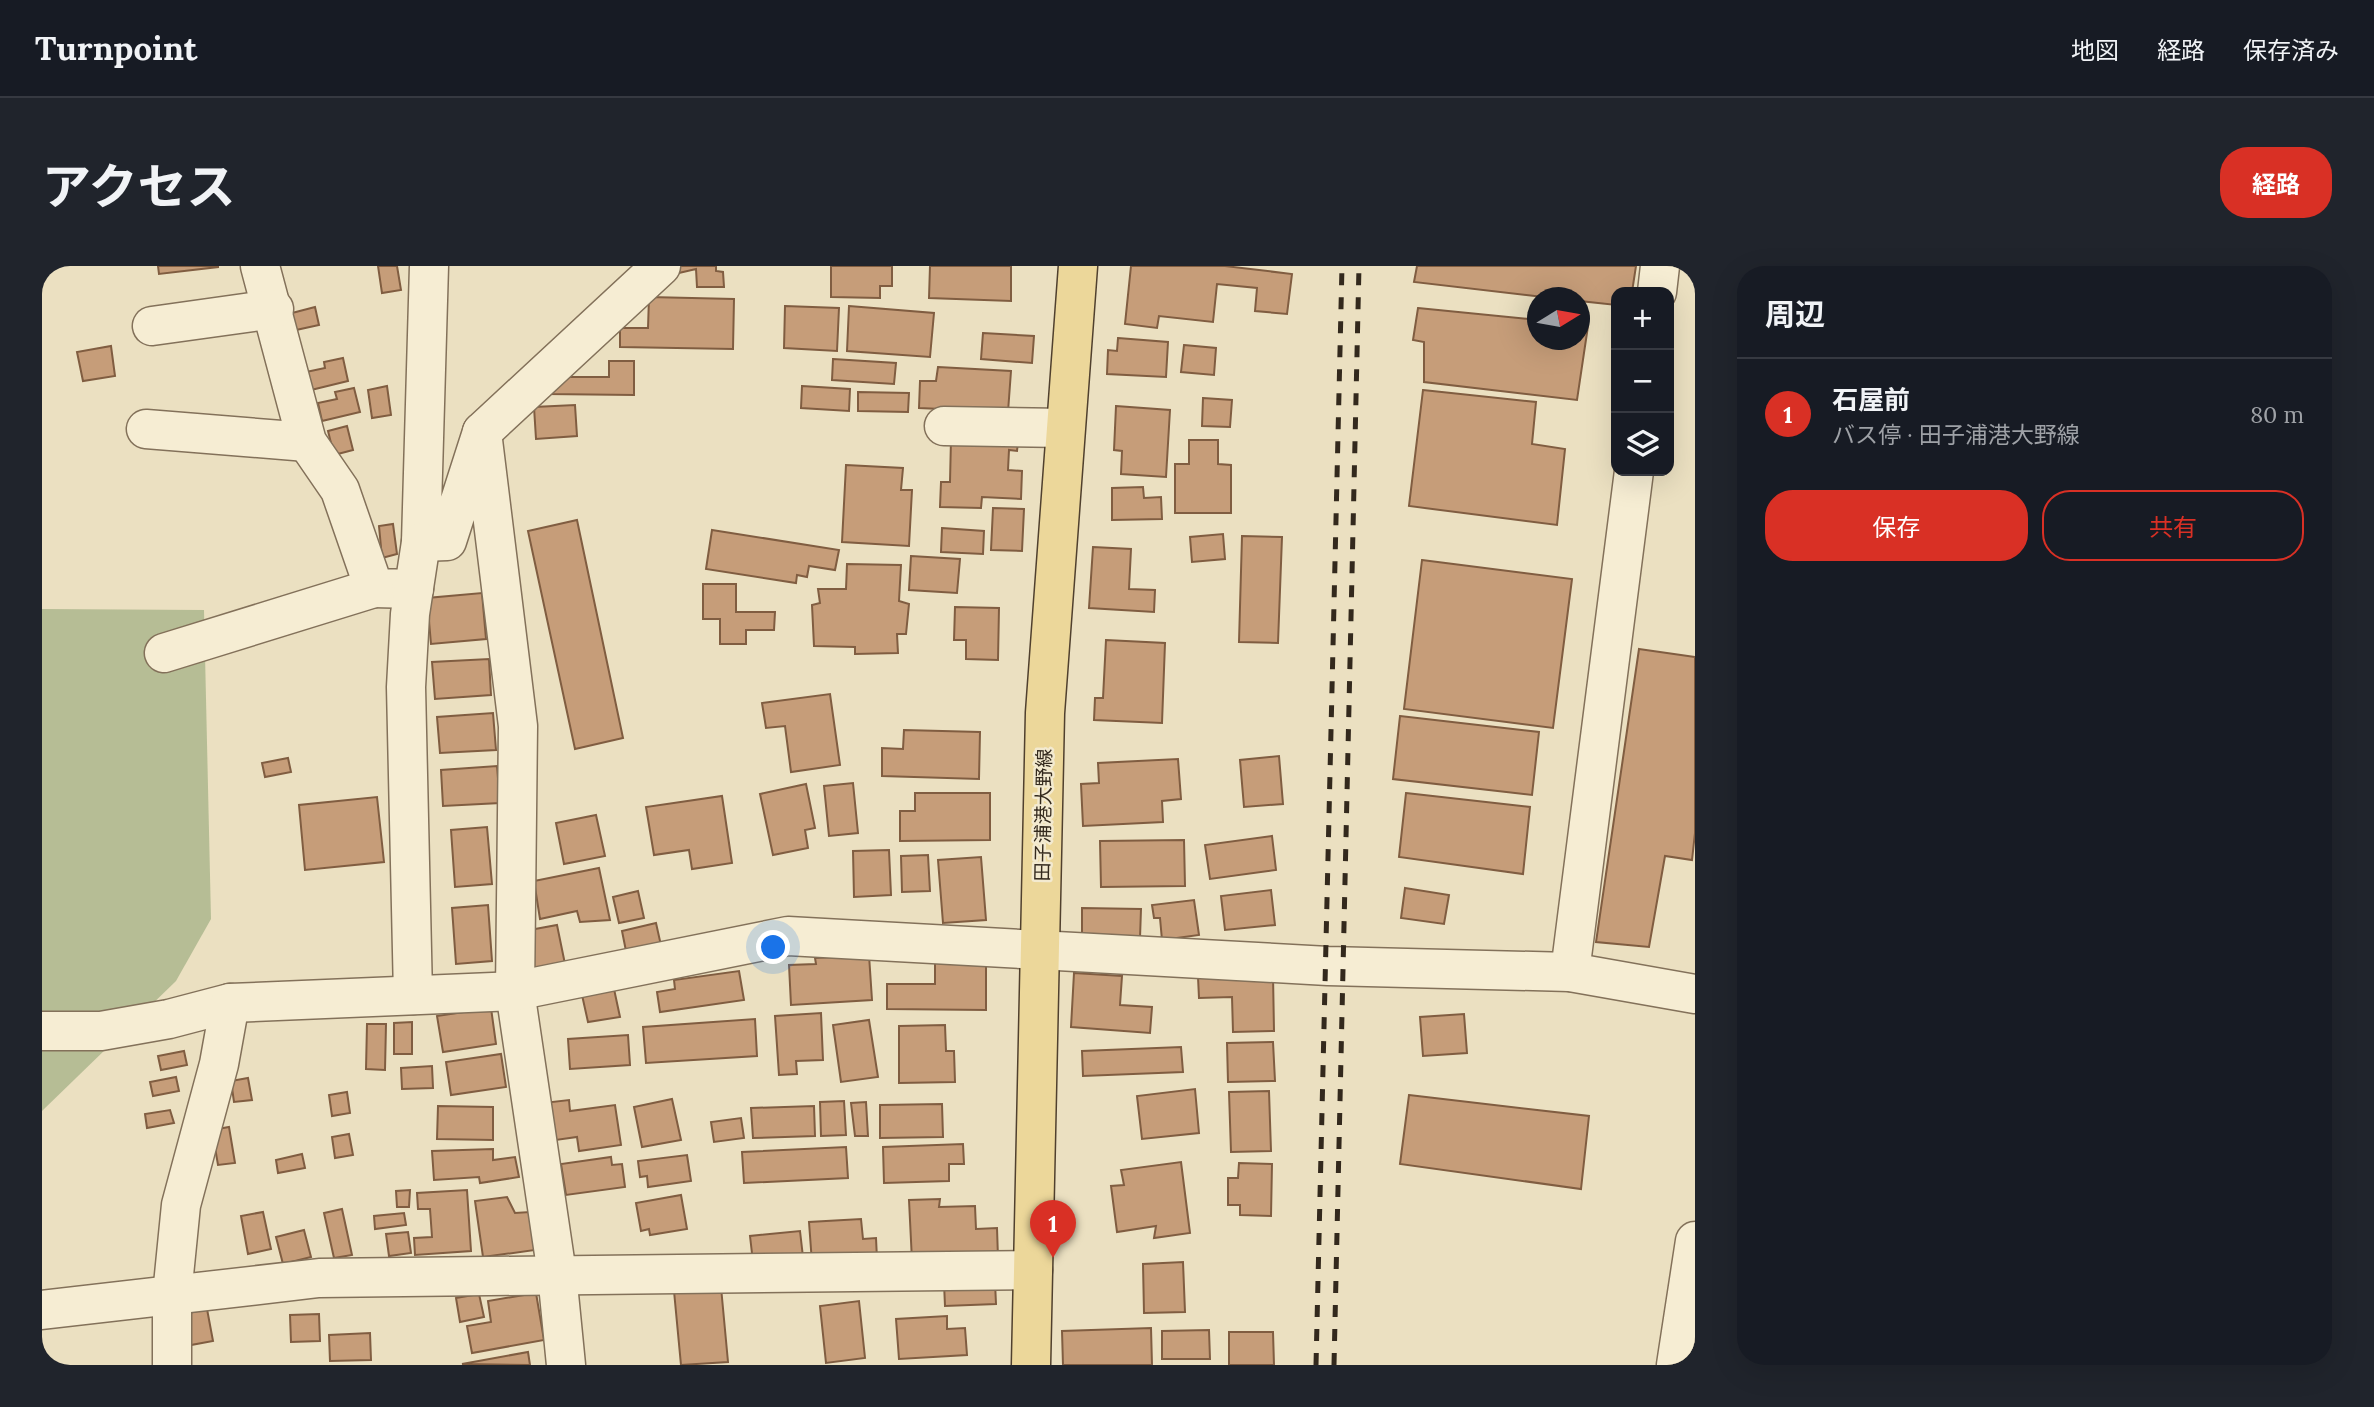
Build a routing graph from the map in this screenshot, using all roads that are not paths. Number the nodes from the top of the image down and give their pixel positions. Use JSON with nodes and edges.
{"nodes":[{"id":1,"x":260,"y":266,"type":"edge"},
{"id":2,"x":429,"y":266,"type":"edge"},
{"id":3,"x":661,"y":266,"type":"edge"},
{"id":4,"x":1078,"y":266,"type":"edge"},
{"id":5,"x":1661,"y":266,"type":"edge"},
{"id":6,"x":1658,"y":287,"type":"edge"},
{"id":7,"x":274,"y":309,"type":"junction"},
{"id":8,"x":152,"y":326,"type":"dead end"},
{"id":9,"x":944,"y":426,"type":"dead end"},
{"id":10,"x":1065,"y":428,"type":"junction"},
{"id":11,"x":146,"y":429,"type":"dead end"},
{"id":12,"x":482,"y":432,"type":"junction"},
{"id":13,"x":307,"y":442,"type":"junction"},
{"id":14,"x":1633,"y":476,"type":"edge"},
{"id":15,"x":421,"y":542,"type":"junction"},
{"id":16,"x":374,"y":588,"type":"junction"},
{"id":17,"x":414,"y":589,"type":"junction"},
{"id":18,"x":164,"y":653,"type":"dead end"},
{"id":19,"x":1042,"y":952,"type":"junction"},
{"id":20,"x":1570,"y":972,"type":"junction"},
{"id":21,"x":514,"y":991,"type":"junction"},
{"id":22,"x":1695,"y":994,"type":"edge"},
{"id":23,"x":413,"y":995,"type":"junction"},
{"id":24,"x":230,"y":1003,"type":"junction"},
{"id":25,"x":42,"y":1031,"type":"edge"},
{"id":26,"x":1695,"y":1241,"type":"edge"},
{"id":27,"x":1033,"y":1270,"type":"junction"},
{"id":28,"x":557,"y":1274,"type":"junction"},
{"id":29,"x":172,"y":1295,"type":"junction"},
{"id":30,"x":42,"y":1310,"type":"edge"},
{"id":31,"x":172,"y":1365,"type":"edge"},
{"id":32,"x":566,"y":1365,"type":"edge"},
{"id":33,"x":1031,"y":1365,"type":"edge"},
{"id":34,"x":1676,"y":1365,"type":"edge"}],
"edges":[{"from":1,"to":7,"type":"street"},
{"from":2,"to":15,"type":"street"},
{"from":3,"to":12,"type":"street"},
{"from":4,"to":10,"type":"main road","name":"田子浦港大野線"},
{"from":5,"to":6,"type":"street"},
{"from":7,"to":8,"type":"street"},
{"from":7,"to":13,"type":"street"},
{"from":9,"to":10,"type":"street"},
{"from":10,"to":19,"type":"main road","name":"田子浦港大野線"},
{"from":11,"to":13,"type":"street"},
{"from":12,"to":15,"type":"street"},
{"from":12,"to":21,"type":"street"},
{"from":13,"to":16,"type":"street"},
{"from":14,"to":20,"type":"street"},
{"from":15,"to":17,"type":"street"},
{"from":16,"to":17,"type":"street"},
{"from":16,"to":18,"type":"street"},
{"from":17,"to":23,"type":"street"},
{"from":19,"to":20,"type":"street"},
{"from":19,"to":21,"type":"street"},
{"from":19,"to":27,"type":"main road","name":"田子浦港大野線"},
{"from":20,"to":22,"type":"street"},
{"from":21,"to":23,"type":"street"},
{"from":21,"to":28,"type":"street"},
{"from":23,"to":24,"type":"street"},
{"from":24,"to":25,"type":"street"},
{"from":24,"to":29,"type":"street"},
{"from":26,"to":34,"type":"street"},
{"from":27,"to":28,"type":"street"},
{"from":27,"to":33,"type":"main road","name":"田子浦港大野線"},
{"from":28,"to":29,"type":"street"},
{"from":28,"to":32,"type":"street"},
{"from":29,"to":30,"type":"street"},
{"from":29,"to":31,"type":"street"}]}
